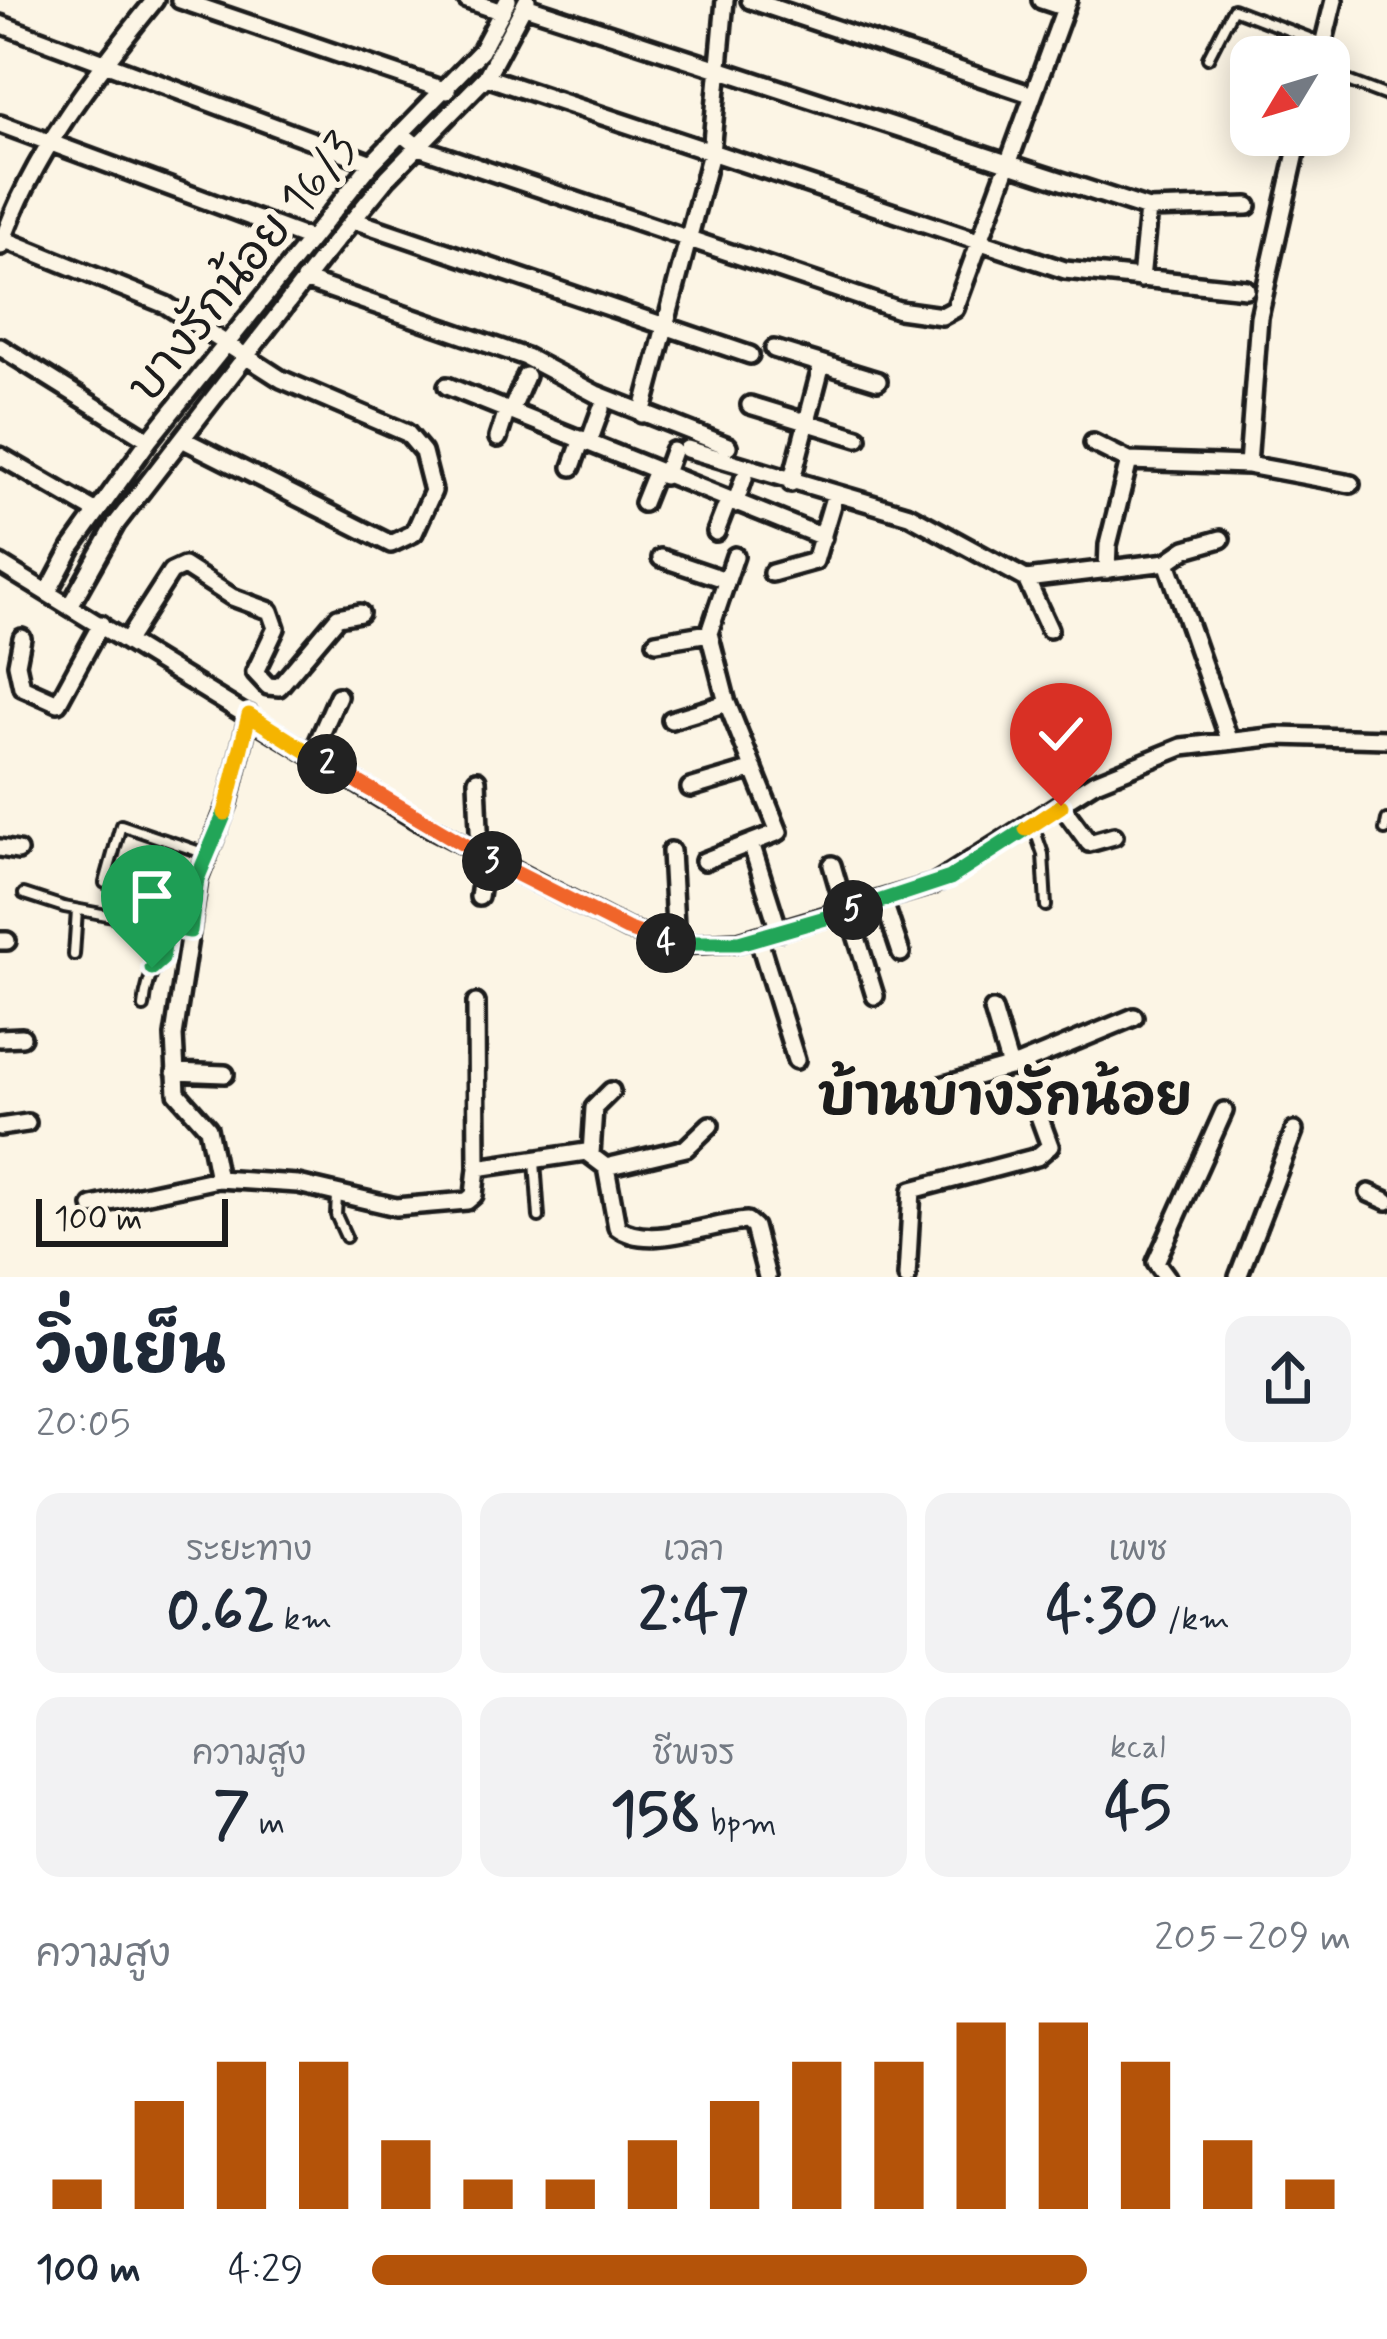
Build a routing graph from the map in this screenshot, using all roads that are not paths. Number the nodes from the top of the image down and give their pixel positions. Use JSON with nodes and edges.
{"nodes":[{"id":1,"x":155,"y":0,"type":"edge"},
{"id":2,"x":180,"y":0,"type":"edge"},
{"id":3,"x":466,"y":0,"type":"edge"},
{"id":4,"x":724,"y":0,"type":"edge"},
{"id":5,"x":750,"y":0,"type":"edge"},
{"id":6,"x":1041,"y":0,"type":"edge"},
{"id":7,"x":1328,"y":2,"type":"edge"},
{"id":8,"x":1067,"y":4,"type":"edge"},
{"id":9,"x":515,"y":5,"type":"edge"},
{"id":10,"x":0,"y":24,"type":"edge"},
{"id":11,"x":1292,"y":36,"type":"edge"},
{"id":12,"x":1324,"y":36,"type":"edge"},
{"id":13,"x":1208,"y":58,"type":"dead end"},
{"id":14,"x":101,"y":66,"type":"junction"},
{"id":15,"x":718,"y":71,"type":"junction"},
{"id":16,"x":486,"y":77,"type":"junction"},
{"id":17,"x":1350,"y":82,"type":"edge"},
{"id":18,"x":447,"y":91,"type":"junction"},
{"id":19,"x":1033,"y":95,"type":"junction"},
{"id":20,"x":1387,"y":96,"type":"edge"},
{"id":21,"x":0,"y":124,"type":"edge"},
{"id":22,"x":401,"y":133,"type":"junction"},
{"id":23,"x":50,"y":145,"type":"junction"},
{"id":24,"x":418,"y":147,"type":"junction"},
{"id":25,"x":711,"y":153,"type":"junction"},
{"id":26,"x":1295,"y":156,"type":"edge"},
{"id":27,"x":372,"y":163,"type":"junction"},
{"id":28,"x":1006,"y":165,"type":"junction"},
{"id":29,"x":1247,"y":206,"type":"dead end"},
{"id":30,"x":1148,"y":208,"type":"junction"},
{"id":31,"x":353,"y":220,"type":"junction"},
{"id":32,"x":3,"y":233,"type":"edge"},
{"id":33,"x":310,"y":239,"type":"junction"},
{"id":34,"x":692,"y":240,"type":"junction"},
{"id":35,"x":980,"y":242,"type":"junction"},
{"id":36,"x":1141,"y":279,"type":"junction"},
{"id":37,"x":304,"y":280,"type":"junction"},
{"id":38,"x":1246,"y":289,"type":"dead end"},
{"id":39,"x":668,"y":328,"type":"junction"},
{"id":40,"x":227,"y":341,"type":"junction"},
{"id":41,"x":0,"y":346,"type":"edge"},
{"id":42,"x":774,"y":349,"type":"dead end"},
{"id":43,"x":750,"y":355,"type":"dead end"},
{"id":44,"x":244,"y":358,"type":"junction"},
{"id":45,"x":822,"y":364,"type":"junction"},
{"id":46,"x":526,"y":376,"type":"dead end"},
{"id":47,"x":878,"y":381,"type":"dead end"},
{"id":48,"x":447,"y":386,"type":"dead end"},
{"id":49,"x":750,"y":405,"type":"dead end"},
{"id":50,"x":601,"y":409,"type":"dead end"},
{"id":51,"x":509,"y":411,"type":"junction"},
{"id":52,"x":642,"y":414,"type":"junction"},
{"id":53,"x":806,"y":422,"type":"junction"},
{"id":54,"x":497,"y":438,"type":"dead end"},
{"id":55,"x":858,"y":438,"type":"dead end"},
{"id":56,"x":182,"y":439,"type":"junction"},
{"id":57,"x":149,"y":440,"type":"junction"},
{"id":58,"x":585,"y":440,"type":"junction"},
{"id":59,"x":1093,"y":443,"type":"dead end"},
{"id":60,"x":728,"y":446,"type":"dead end"},
{"id":61,"x":0,"y":456,"type":"edge"},
{"id":62,"x":1130,"y":461,"type":"junction"},
{"id":63,"x":1248,"y":465,"type":"junction"},
{"id":64,"x":572,"y":467,"type":"dead end"},
{"id":65,"x":659,"y":474,"type":"junction"},
{"id":66,"x":743,"y":478,"type":"dead end"},
{"id":67,"x":791,"y":483,"type":"junction"},
{"id":68,"x":1351,"y":484,"type":"dead end"},
{"id":69,"x":835,"y":494,"type":"junction"},
{"id":70,"x":643,"y":503,"type":"dead end"},
{"id":71,"x":732,"y":503,"type":"junction"},
{"id":72,"x":95,"y":512,"type":"junction"},
{"id":73,"x":716,"y":532,"type":"dead end"},
{"id":74,"x":81,"y":533,"type":"junction"},
{"id":75,"x":824,"y":537,"type":"junction"},
{"id":76,"x":1221,"y":539,"type":"dead end"},
{"id":77,"x":102,"y":545,"type":"junction"},
{"id":78,"x":735,"y":556,"type":"dead end"},
{"id":79,"x":661,"y":558,"type":"dead end"},
{"id":80,"x":1167,"y":562,"type":"junction"},
{"id":81,"x":0,"y":565,"type":"edge"},
{"id":82,"x":1107,"y":570,"type":"junction"},
{"id":83,"x":772,"y":573,"type":"dead end"},
{"id":84,"x":1026,"y":579,"type":"junction"},
{"id":85,"x":726,"y":580,"type":"junction"},
{"id":86,"x":48,"y":592,"type":"junction"},
{"id":87,"x":71,"y":604,"type":"junction"},
{"id":88,"x":360,"y":613,"type":"dead end"},
{"id":89,"x":101,"y":624,"type":"junction"},
{"id":90,"x":1049,"y":629,"type":"dead end"},
{"id":91,"x":709,"y":633,"type":"junction"},
{"id":92,"x":22,"y":638,"type":"dead end"},
{"id":93,"x":128,"y":639,"type":"junction"},
{"id":94,"x":656,"y":642,"type":"dead end"},
{"id":95,"x":338,"y":696,"type":"dead end"},
{"id":96,"x":727,"y":703,"type":"junction"},
{"id":97,"x":249,"y":715,"type":"junction"},
{"id":98,"x":671,"y":720,"type":"dead end"},
{"id":99,"x":1387,"y":739,"type":"edge"},
{"id":100,"x":1228,"y":740,"type":"junction"},
{"id":101,"x":312,"y":755,"type":"junction"},
{"id":102,"x":754,"y":770,"type":"junction"},
{"id":103,"x":477,"y":780,"type":"dead end"},
{"id":104,"x":690,"y":788,"type":"dead end"},
{"id":105,"x":1061,"y":806,"type":"junction"},
{"id":106,"x":1033,"y":825,"type":"junction"},
{"id":107,"x":1114,"y":836,"type":"dead end"},
{"id":108,"x":752,"y":843,"type":"junction"},
{"id":109,"x":671,"y":850,"type":"dead end"},
{"id":110,"x":206,"y":854,"type":"junction"},
{"id":111,"x":482,"y":855,"type":"junction"},
{"id":112,"x":704,"y":861,"type":"dead end"},
{"id":113,"x":832,"y":865,"type":"dead end"},
{"id":114,"x":105,"y":883,"type":"dead end"},
{"id":115,"x":24,"y":894,"type":"dead end"},
{"id":116,"x":479,"y":897,"type":"dead end"},
{"id":117,"x":884,"y":902,"type":"junction"},
{"id":118,"x":1046,"y":906,"type":"dead end"},
{"id":119,"x":77,"y":910,"type":"junction"},
{"id":120,"x":848,"y":912,"type":"junction"},
{"id":121,"x":167,"y":927,"type":"junction"},
{"id":122,"x":190,"y":931,"type":"junction"},
{"id":123,"x":779,"y":931,"type":"junction"},
{"id":124,"x":758,"y":937,"type":"junction"},
{"id":125,"x":676,"y":945,"type":"junction"},
{"id":126,"x":901,"y":953,"type":"dead end"},
{"id":127,"x":74,"y":955,"type":"dead end"},
{"id":128,"x":875,"y":996,"type":"dead end"},
{"id":129,"x":476,"y":1003,"type":"dead end"},
{"id":130,"x":144,"y":1007,"type":"dead end"},
{"id":131,"x":993,"y":1010,"type":"dead end"},
{"id":132,"x":1134,"y":1017,"type":"dead end"},
{"id":133,"x":22,"y":1037,"type":"dead end"},
{"id":134,"x":0,"y":1038,"type":"edge"},
{"id":135,"x":796,"y":1060,"type":"dead end"},
{"id":136,"x":1015,"y":1065,"type":"junction"},
{"id":137,"x":175,"y":1072,"type":"junction"},
{"id":138,"x":225,"y":1074,"type":"dead end"},
{"id":139,"x":929,"y":1089,"type":"dead end"},
{"id":140,"x":611,"y":1091,"type":"dead end"},
{"id":141,"x":1224,"y":1111,"type":"dead end"},
{"id":142,"x":27,"y":1124,"type":"dead end"},
{"id":143,"x":710,"y":1125,"type":"dead end"},
{"id":144,"x":0,"y":1127,"type":"edge"},
{"id":145,"x":1294,"y":1130,"type":"dead end"},
{"id":146,"x":592,"y":1154,"type":"junction"},
{"id":147,"x":535,"y":1160,"type":"junction"},
{"id":148,"x":606,"y":1167,"type":"junction"},
{"id":149,"x":477,"y":1168,"type":"junction"},
{"id":150,"x":218,"y":1179,"type":"junction"},
{"id":151,"x":1369,"y":1193,"type":"dead end"},
{"id":152,"x":337,"y":1195,"type":"junction"},
{"id":153,"x":1387,"y":1201,"type":"edge"},
{"id":154,"x":92,"y":1207,"type":"dead end"},
{"id":155,"x":539,"y":1217,"type":"dead end"},
{"id":156,"x":346,"y":1237,"type":"dead end"},
{"id":157,"x":767,"y":1277,"type":"edge"},
{"id":158,"x":907,"y":1277,"type":"edge"},
{"id":159,"x":1167,"y":1277,"type":"edge"},
{"id":160,"x":1238,"y":1277,"type":"edge"}],
"edges":[{"from":1,"to":14,"type":"street"},
{"from":2,"to":18,"type":"street"},
{"from":3,"to":9,"type":"street"},
{"from":4,"to":15,"type":"street"},
{"from":5,"to":19,"type":"street"},
{"from":6,"to":8,"type":"street"},
{"from":7,"to":12,"type":"street"},
{"from":8,"to":19,"type":"street"},
{"from":9,"to":15,"type":"street"},
{"from":9,"to":16,"type":"street"},
{"from":9,"to":18,"type":"street","name":"บางรักน้อย 16/3"},
{"from":10,"to":14,"type":"street"},
{"from":11,"to":13,"type":"lane"},
{"from":14,"to":23,"type":"street"},
{"from":14,"to":27,"type":"street"},
{"from":15,"to":25,"type":"street"},
{"from":15,"to":28,"type":"street"},
{"from":16,"to":24,"type":"street"},
{"from":16,"to":25,"type":"street"},
{"from":17,"to":20,"type":"lane"},
{"from":18,"to":22,"type":"street","name":"บางรักน้อย 16/3"},
{"from":19,"to":28,"type":"street"},
{"from":21,"to":23,"type":"street"},
{"from":22,"to":24,"type":"street"},
{"from":22,"to":27,"type":"street","name":"บางรักน้อย 16/3"},
{"from":23,"to":32,"type":"street"},
{"from":23,"to":33,"type":"street"},
{"from":24,"to":31,"type":"street"},
{"from":24,"to":34,"type":"street"},
{"from":25,"to":34,"type":"street"},
{"from":25,"to":35,"type":"street"},
{"from":26,"to":63,"type":"street"},
{"from":27,"to":33,"type":"street","name":"บางรักน้อย 16/3"},
{"from":28,"to":30,"type":"street"},
{"from":28,"to":35,"type":"street"},
{"from":29,"to":30,"type":"street"},
{"from":30,"to":36,"type":"street"},
{"from":31,"to":37,"type":"street"},
{"from":31,"to":39,"type":"street"},
{"from":32,"to":40,"type":"street"},
{"from":33,"to":40,"type":"street","name":"บางรักน้อย 16/3"},
{"from":34,"to":35,"type":"street"},
{"from":34,"to":39,"type":"street"},
{"from":35,"to":36,"type":"street"},
{"from":36,"to":38,"type":"street"},
{"from":37,"to":44,"type":"street"},
{"from":37,"to":52,"type":"street"},
{"from":39,"to":43,"type":"street"},
{"from":39,"to":52,"type":"street"},
{"from":40,"to":44,"type":"street"},
{"from":40,"to":57,"type":"street","name":"บางรักน้อย 16/3"},
{"from":41,"to":57,"type":"street"},
{"from":42,"to":45,"type":"street"},
{"from":44,"to":56,"type":"street"},
{"from":44,"to":56,"type":"street"},
{"from":45,"to":47,"type":"street"},
{"from":45,"to":53,"type":"street"},
{"from":46,"to":51,"type":"street"},
{"from":48,"to":51,"type":"street"},
{"from":49,"to":53,"type":"street"},
{"from":50,"to":58,"type":"street"},
{"from":51,"to":54,"type":"street"},
{"from":51,"to":58,"type":"street"},
{"from":52,"to":60,"type":"street"},
{"from":53,"to":55,"type":"street"},
{"from":53,"to":67,"type":"street"},
{"from":56,"to":77,"type":"street"},
{"from":57,"to":72,"type":"street","name":"บางรักน้อย 16/3"},
{"from":58,"to":64,"type":"street"},
{"from":58,"to":65,"type":"street"},
{"from":59,"to":62,"type":"street"},
{"from":61,"to":72,"type":"street"},
{"from":62,"to":63,"type":"street"},
{"from":62,"to":82,"type":"street"},
{"from":63,"to":68,"type":"street"},
{"from":65,"to":67,"type":"street"},
{"from":65,"to":70,"type":"street"},
{"from":65,"to":71,"type":"street"},
{"from":66,"to":71,"type":"street"},
{"from":67,"to":69,"type":"street"},
{"from":69,"to":75,"type":"street"},
{"from":69,"to":84,"type":"street"},
{"from":71,"to":73,"type":"street"},
{"from":71,"to":75,"type":"street"},
{"from":72,"to":74,"type":"street","name":"บางรักน้อย 16/3"},
{"from":74,"to":77,"type":"street"},
{"from":74,"to":86,"type":"street","name":"บางรักน้อย 16/3"},
{"from":75,"to":83,"type":"street"},
{"from":76,"to":80,"type":"street"},
{"from":77,"to":87,"type":"street"},
{"from":78,"to":85,"type":"street"},
{"from":79,"to":85,"type":"street"},
{"from":80,"to":82,"type":"street"},
{"from":80,"to":100,"type":"street"},
{"from":81,"to":86,"type":"street"},
{"from":82,"to":84,"type":"street"},
{"from":84,"to":90,"type":"street"},
{"from":85,"to":91,"type":"street"},
{"from":86,"to":87,"type":"street"},
{"from":87,"to":89,"type":"street"},
{"from":88,"to":93,"type":"street"},
{"from":89,"to":92,"type":"street"},
{"from":89,"to":93,"type":"street"},
{"from":91,"to":94,"type":"street"},
{"from":91,"to":96,"type":"street"},
{"from":93,"to":97,"type":"street"},
{"from":95,"to":101,"type":"street"},
{"from":96,"to":98,"type":"street"},
{"from":96,"to":102,"type":"street"},
{"from":97,"to":101,"type":"street"},
{"from":97,"to":110,"type":"street"},
{"from":99,"to":100,"type":"street"},
{"from":100,"to":105,"type":"street"},
{"from":101,"to":111,"type":"street"},
{"from":102,"to":104,"type":"street"},
{"from":102,"to":108,"type":"street"},
{"from":103,"to":111,"type":"street"},
{"from":105,"to":106,"type":"street"},
{"from":105,"to":107,"type":"street"},
{"from":106,"to":117,"type":"street"},
{"from":106,"to":118,"type":"lane"},
{"from":108,"to":112,"type":"street"},
{"from":108,"to":123,"type":"street"},
{"from":109,"to":125,"type":"street"},
{"from":110,"to":114,"type":"lane"},
{"from":110,"to":122,"type":"street"},
{"from":111,"to":116,"type":"street"},
{"from":111,"to":125,"type":"street"},
{"from":113,"to":120,"type":"street"},
{"from":115,"to":119,"type":"lane"},
{"from":117,"to":120,"type":"street"},
{"from":117,"to":126,"type":"street"},
{"from":119,"to":121,"type":"lane"},
{"from":119,"to":127,"type":"lane"},
{"from":120,"to":123,"type":"street"},
{"from":120,"to":128,"type":"street"},
{"from":121,"to":122,"type":"lane"},
{"from":121,"to":130,"type":"lane"},
{"from":122,"to":137,"type":"street"},
{"from":123,"to":124,"type":"street"},
{"from":124,"to":125,"type":"street"},
{"from":124,"to":135,"type":"street"},
{"from":129,"to":149,"type":"street"},
{"from":131,"to":136,"type":"street"},
{"from":132,"to":136,"type":"street"},
{"from":133,"to":134,"type":"street"},
{"from":136,"to":139,"type":"street"},
{"from":136,"to":158,"type":"street"},
{"from":137,"to":138,"type":"street"},
{"from":137,"to":150,"type":"street"},
{"from":140,"to":146,"type":"street"},
{"from":141,"to":159,"type":"street"},
{"from":142,"to":144,"type":"street"},
{"from":143,"to":148,"type":"street"},
{"from":145,"to":160,"type":"street"},
{"from":146,"to":147,"type":"street"},
{"from":146,"to":148,"type":"street"},
{"from":147,"to":149,"type":"street"},
{"from":147,"to":155,"type":"lane"},
{"from":148,"to":157,"type":"street"},
{"from":149,"to":152,"type":"street"},
{"from":150,"to":152,"type":"street"},
{"from":150,"to":154,"type":"street"},
{"from":151,"to":153,"type":"street"},
{"from":152,"to":156,"type":"lane"}]}
